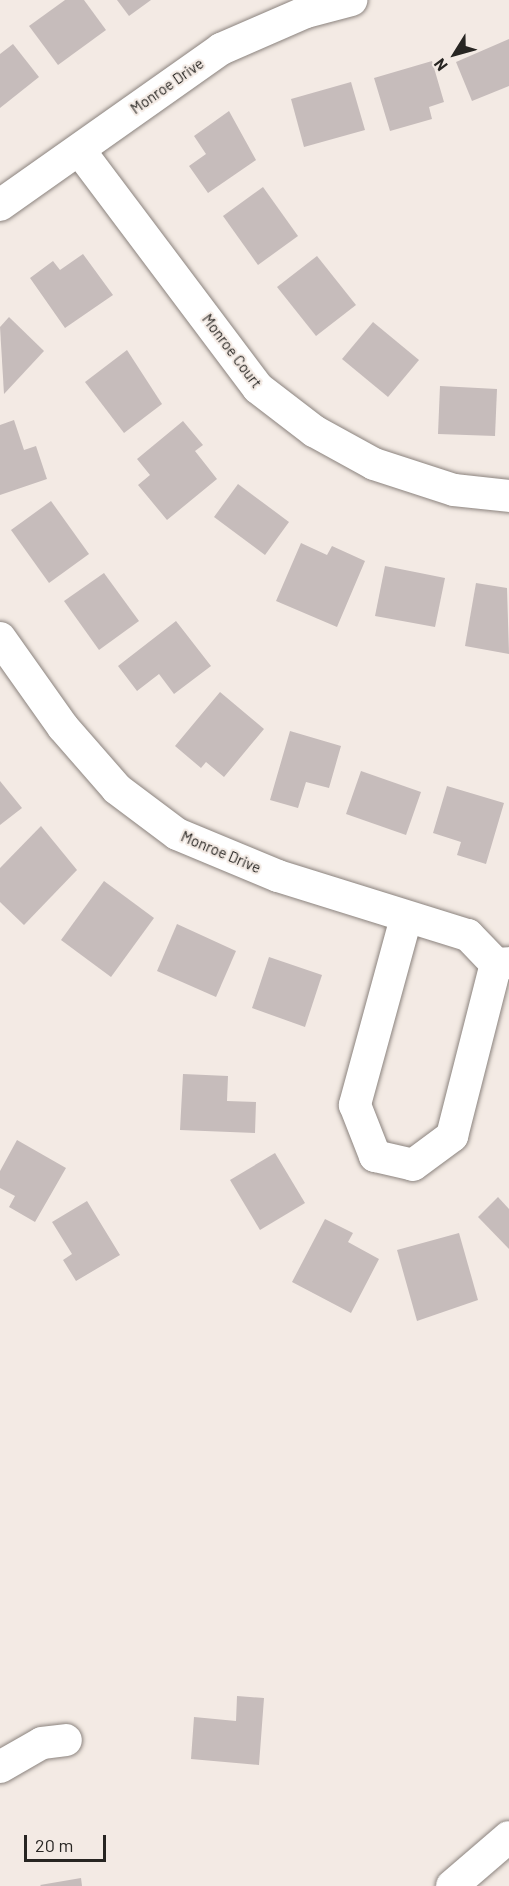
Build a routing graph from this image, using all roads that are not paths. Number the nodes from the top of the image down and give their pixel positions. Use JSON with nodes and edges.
{"nodes":[{"id":1,"x":351,"y":0,"type":"edge"},
{"id":2,"x":81,"y":151,"type":"junction"},
{"id":3,"x":0,"y":205,"type":"edge"},
{"id":4,"x":509,"y":496,"type":"edge"},
{"id":5,"x":0,"y":638,"type":"edge"},
{"id":6,"x":406,"y":918,"type":"junction"},
{"id":7,"x":502,"y":963,"type":"edge"},
{"id":8,"x":66,"y":1740,"type":"dead end"},
{"id":9,"x":0,"y":1767,"type":"edge"},
{"id":10,"x":509,"y":1837,"type":"edge"},
{"id":11,"x":452,"y":1886,"type":"edge"}],
"edges":[{"from":1,"to":2,"type":"street","name":"Monroe Drive"},
{"from":2,"to":3,"type":"street","name":"Monroe Drive"},
{"from":2,"to":4,"type":"street","name":"Monroe Court"},
{"from":5,"to":6,"type":"street","name":"Monroe Drive"},
{"from":6,"to":7,"type":"street","name":"Monroe Drive"},
{"from":6,"to":7,"type":"street"},
{"from":8,"to":9,"type":"street"},
{"from":10,"to":11,"type":"street"}]}
